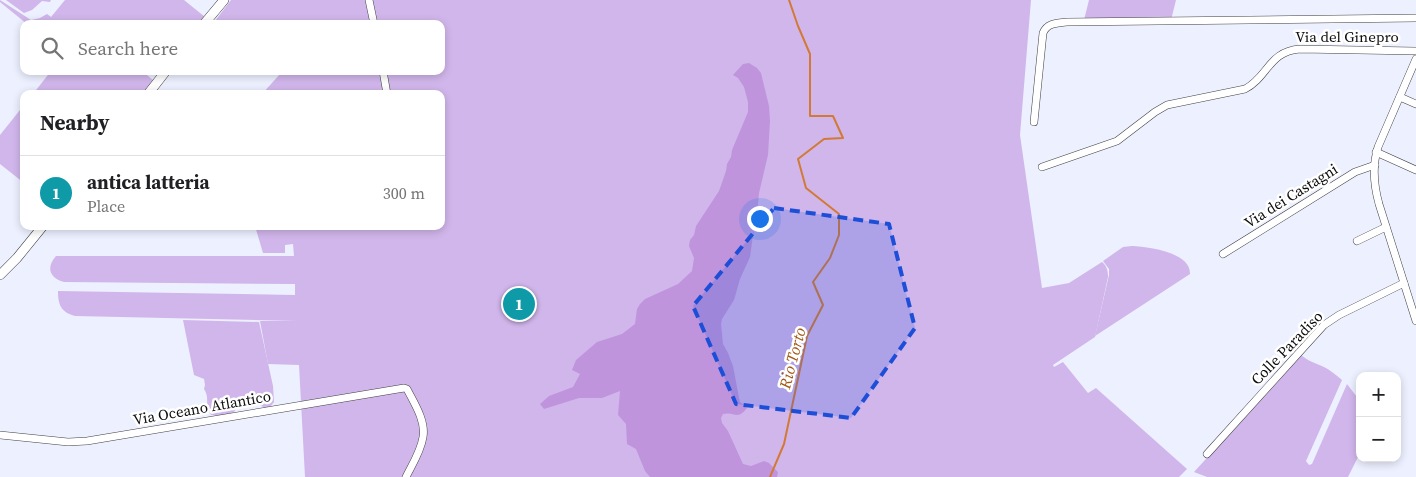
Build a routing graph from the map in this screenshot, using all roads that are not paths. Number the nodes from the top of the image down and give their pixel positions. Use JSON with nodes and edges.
{"nodes":[{"id":1,"x":224,"y":0,"type":"edge"},
{"id":2,"x":369,"y":0,"type":"edge"},
{"id":3,"x":1416,"y":18,"type":"edge"},
{"id":4,"x":207,"y":20,"type":"edge"},
{"id":5,"x":373,"y":20,"type":"edge"},
{"id":6,"x":1416,"y":51,"type":"edge"},
{"id":7,"x":1415,"y":64,"type":"edge"},
{"id":8,"x":163,"y":75,"type":"edge"},
{"id":9,"x":384,"y":75,"type":"edge"},
{"id":10,"x":151,"y":90,"type":"edge"},
{"id":11,"x":386,"y":90,"type":"edge"},
{"id":12,"x":1400,"y":98,"type":"junction"},
{"id":13,"x":1416,"y":104,"type":"edge"},
{"id":14,"x":1034,"y":122,"type":"dead end"},
{"id":15,"x":1376,"y":152,"type":"junction"},
{"id":16,"x":1375,"y":165,"type":"junction"},
{"id":17,"x":1042,"y":167,"type":"dead end"},
{"id":18,"x":1416,"y":170,"type":"edge"},
{"id":19,"x":1386,"y":226,"type":"junction"},
{"id":20,"x":40,"y":230,"type":"edge"},
{"id":21,"x":1357,"y":241,"type":"dead end"},
{"id":22,"x":1223,"y":254,"type":"dead end"},
{"id":23,"x":0,"y":275,"type":"edge"},
{"id":24,"x":1404,"y":283,"type":"junction"},
{"id":25,"x":1416,"y":321,"type":"edge"},
{"id":26,"x":0,"y":435,"type":"edge"},
{"id":27,"x":1207,"y":454,"type":"dead end"},
{"id":28,"x":406,"y":477,"type":"edge"}],
"edges":[{"from":1,"to":4,"type":"street"},
{"from":2,"to":5,"type":"street"},
{"from":3,"to":14,"type":"street"},
{"from":6,"to":17,"type":"street","name":"Via del Ginepro"},
{"from":7,"to":12,"type":"street"},
{"from":8,"to":10,"type":"street"},
{"from":9,"to":11,"type":"street"},
{"from":12,"to":13,"type":"street"},
{"from":12,"to":15,"type":"street"},
{"from":15,"to":16,"type":"street"},
{"from":15,"to":18,"type":"street"},
{"from":16,"to":19,"type":"street"},
{"from":16,"to":22,"type":"street","name":"Via dei Castagni"},
{"from":19,"to":21,"type":"street"},
{"from":19,"to":24,"type":"street"},
{"from":20,"to":23,"type":"street"},
{"from":24,"to":25,"type":"street"},
{"from":24,"to":27,"type":"street","name":"Colle Paradiso"},
{"from":26,"to":28,"type":"street","name":"Via Oceano Atlantico"}]}
